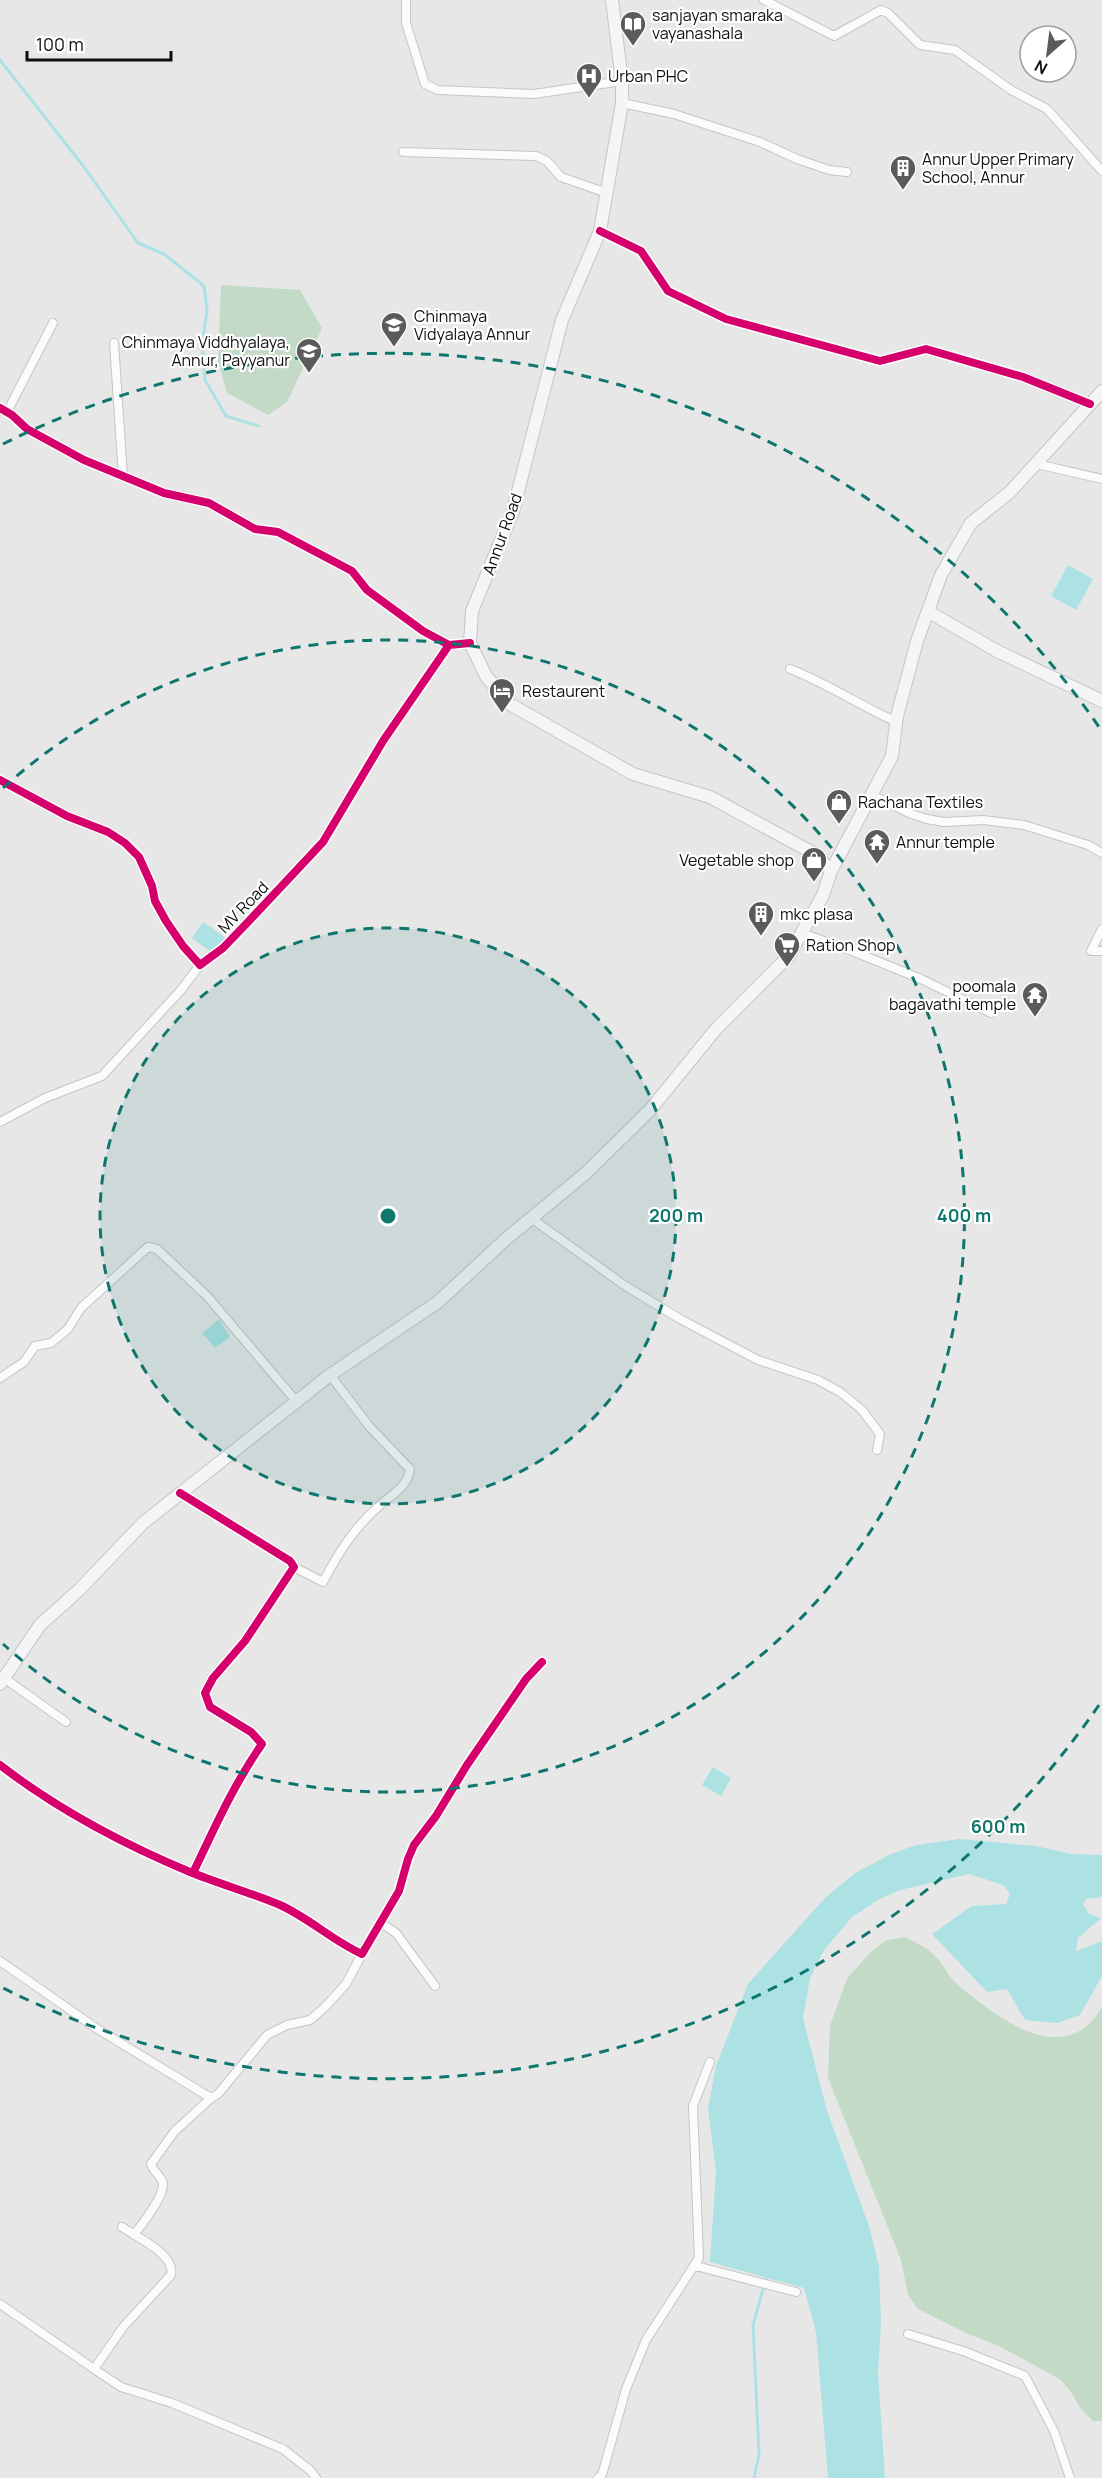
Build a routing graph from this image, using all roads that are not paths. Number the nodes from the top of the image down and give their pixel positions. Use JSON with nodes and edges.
{"nodes":[{"id":1,"x":406,"y":0,"type":"edge"},
{"id":2,"x":612,"y":0,"type":"edge"},
{"id":3,"x":764,"y":0,"type":"edge"},
{"id":4,"x":622,"y":81,"type":"junction"},
{"id":5,"x":622,"y":103,"type":"junction"},
{"id":6,"x":403,"y":152,"type":"dead end"},
{"id":7,"x":1102,"y":171,"type":"edge"},
{"id":8,"x":847,"y":172,"type":"dead end"},
{"id":9,"x":607,"y":193,"type":"junction"},
{"id":10,"x":600,"y":231,"type":"junction"},
{"id":11,"x":53,"y":323,"type":"dead end"},
{"id":12,"x":114,"y":343,"type":"dead end"},
{"id":13,"x":1102,"y":391,"type":"edge"},
{"id":14,"x":1090,"y":404,"type":"junction"},
{"id":15,"x":4,"y":410,"type":"edge"},
{"id":16,"x":1037,"y":464,"type":"junction"},
{"id":17,"x":123,"y":476,"type":"junction"},
{"id":18,"x":1102,"y":479,"type":"edge"},
{"id":19,"x":929,"y":612,"type":"junction"},
{"id":20,"x":470,"y":643,"type":"junction"},
{"id":21,"x":449,"y":645,"type":"junction"},
{"id":22,"x":790,"y":669,"type":"dead end"},
{"id":23,"x":1102,"y":701,"type":"edge"},
{"id":24,"x":897,"y":722,"type":"junction"},
{"id":25,"x":0,"y":780,"type":"edge"},
{"id":26,"x":872,"y":795,"type":"junction"},
{"id":27,"x":1102,"y":853,"type":"edge"},
{"id":28,"x":831,"y":871,"type":"junction"},
{"id":29,"x":1102,"y":929,"type":"edge"},
{"id":30,"x":801,"y":933,"type":"junction"},
{"id":31,"x":1102,"y":951,"type":"edge"},
{"id":32,"x":200,"y":965,"type":"junction"},
{"id":33,"x":991,"y":1013,"type":"dead end"},
{"id":34,"x":0,"y":1122,"type":"edge"},
{"id":35,"x":531,"y":1218,"type":"junction"},
{"id":36,"x":330,"y":1375,"type":"junction"},
{"id":37,"x":0,"y":1378,"type":"edge"},
{"id":38,"x":296,"y":1401,"type":"junction"},
{"id":39,"x":877,"y":1450,"type":"dead end"},
{"id":40,"x":180,"y":1493,"type":"junction"},
{"id":41,"x":294,"y":1567,"type":"junction"},
{"id":42,"x":542,"y":1662,"type":"dead end"},
{"id":43,"x":2,"y":1681,"type":"edge"},
{"id":44,"x":66,"y":1722,"type":"dead end"},
{"id":45,"x":0,"y":1765,"type":"edge"},
{"id":46,"x":193,"y":1873,"type":"junction"},
{"id":47,"x":381,"y":1923,"type":"junction"},
{"id":48,"x":362,"y":1954,"type":"junction"},
{"id":49,"x":0,"y":1961,"type":"edge"},
{"id":50,"x":435,"y":1986,"type":"dead end"},
{"id":51,"x":710,"y":2062,"type":"dead end"},
{"id":52,"x":211,"y":2097,"type":"junction"},
{"id":53,"x":122,"y":2227,"type":"dead end"},
{"id":54,"x":134,"y":2235,"type":"junction"},
{"id":55,"x":696,"y":2266,"type":"junction"},
{"id":56,"x":796,"y":2292,"type":"dead end"},
{"id":57,"x":0,"y":2304,"type":"edge"},
{"id":58,"x":909,"y":2334,"type":"dead end"},
{"id":59,"x":94,"y":2369,"type":"junction"},
{"id":60,"x":316,"y":2478,"type":"edge"},
{"id":61,"x":598,"y":2478,"type":"edge"},
{"id":62,"x":1070,"y":2478,"type":"edge"}],
"edges":[{"from":1,"to":4,"type":"street"},
{"from":2,"to":4,"type":"main road","name":"Annur Road"},
{"from":3,"to":7,"type":"street"},
{"from":4,"to":5,"type":"main road","name":"Annur Road"},
{"from":5,"to":8,"type":"street"},
{"from":5,"to":9,"type":"main road","name":"Annur Road"},
{"from":6,"to":9,"type":"street"},
{"from":9,"to":10,"type":"main road","name":"Annur Road"},
{"from":10,"to":14,"type":"street"},
{"from":10,"to":20,"type":"main road","name":"Annur Road"},
{"from":11,"to":15,"type":"street"},
{"from":12,"to":17,"type":"street"},
{"from":13,"to":14,"type":"main road"},
{"from":14,"to":16,"type":"main road"},
{"from":15,"to":17,"type":"street"},
{"from":16,"to":18,"type":"street"},
{"from":16,"to":19,"type":"main road"},
{"from":17,"to":21,"type":"street"},
{"from":19,"to":23,"type":"main road"},
{"from":19,"to":24,"type":"main road"},
{"from":20,"to":21,"type":"street"},
{"from":20,"to":28,"type":"main road","name":"Annur Road"},
{"from":21,"to":32,"type":"street","name":"MV Road"},
{"from":22,"to":24,"type":"street"},
{"from":24,"to":26,"type":"main road"},
{"from":25,"to":32,"type":"street"},
{"from":26,"to":27,"type":"street"},
{"from":26,"to":28,"type":"main road"},
{"from":28,"to":30,"type":"main road"},
{"from":29,"to":31,"type":"street"},
{"from":30,"to":33,"type":"street"},
{"from":30,"to":35,"type":"main road"},
{"from":32,"to":34,"type":"street","name":"MV Road"},
{"from":35,"to":36,"type":"main road"},
{"from":35,"to":39,"type":"street"},
{"from":36,"to":38,"type":"main road"},
{"from":36,"to":41,"type":"street"},
{"from":37,"to":38,"type":"street"},
{"from":38,"to":40,"type":"main road"},
{"from":40,"to":41,"type":"street"},
{"from":40,"to":43,"type":"main road"},
{"from":41,"to":46,"type":"street"},
{"from":42,"to":47,"type":"street"},
{"from":43,"to":44,"type":"street"},
{"from":45,"to":46,"type":"street"},
{"from":46,"to":48,"type":"street"},
{"from":47,"to":48,"type":"street"},
{"from":47,"to":50,"type":"street"},
{"from":48,"to":52,"type":"street"},
{"from":49,"to":52,"type":"street"},
{"from":51,"to":55,"type":"street"},
{"from":52,"to":54,"type":"street"},
{"from":53,"to":54,"type":"street"},
{"from":54,"to":59,"type":"street"},
{"from":55,"to":56,"type":"street"},
{"from":55,"to":61,"type":"street"},
{"from":57,"to":59,"type":"street"},
{"from":58,"to":62,"type":"street"},
{"from":59,"to":60,"type":"street"}]}
